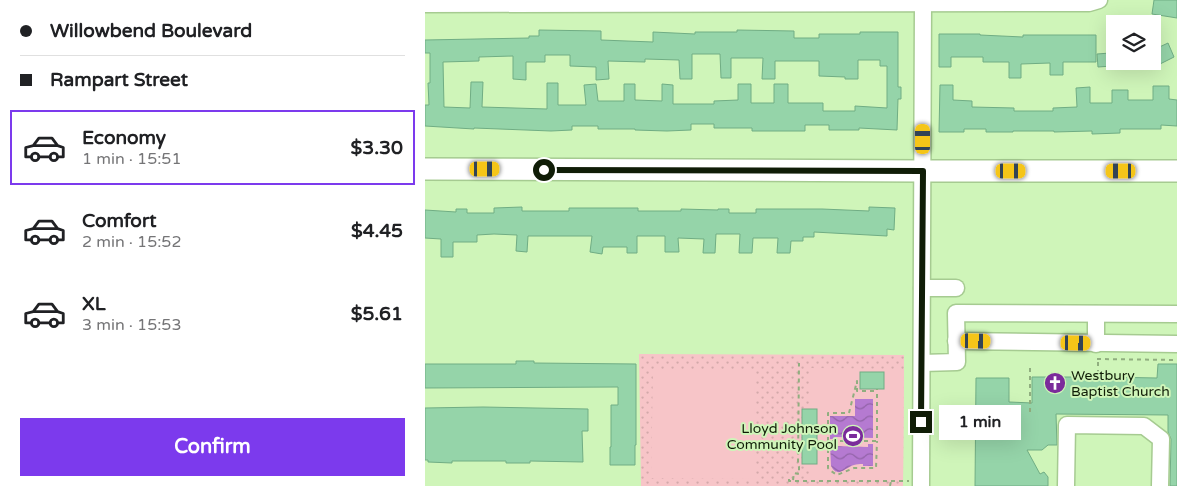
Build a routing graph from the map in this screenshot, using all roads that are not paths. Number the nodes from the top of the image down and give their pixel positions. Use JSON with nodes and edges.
{"nodes":[{"id":1,"x":1099,"y":0,"type":"edge"},
{"id":2,"x":699,"y":1,"type":"edge"},
{"id":3,"x":923,"y":3,"type":"junction"},
{"id":4,"x":425,"y":4,"type":"edge"},
{"id":5,"x":425,"y":169,"type":"edge"},
{"id":6,"x":923,"y":171,"type":"junction"},
{"id":7,"x":1177,"y":171,"type":"edge"},
{"id":8,"x":922,"y":288,"type":"junction"},
{"id":9,"x":956,"y":288,"type":"dead end"},
{"id":10,"x":1096,"y":314,"type":"junction"},
{"id":11,"x":1177,"y":314,"type":"edge"},
{"id":12,"x":956,"y":341,"type":"junction"},
{"id":13,"x":1177,"y":344,"type":"edge"},
{"id":14,"x":1096,"y":353,"type":"junction"},
{"id":15,"x":922,"y":363,"type":"junction"},
{"id":16,"x":921,"y":484,"type":"edge"},
{"id":17,"x":1066,"y":486,"type":"edge"},
{"id":18,"x":1160,"y":486,"type":"edge"}],
"edges":[{"from":1,"to":3,"type":"street"},
{"from":2,"to":3,"type":"street"},
{"from":2,"to":4,"type":"street"},
{"from":3,"to":6,"type":"street"},
{"from":5,"to":6,"type":"main road"},
{"from":6,"to":7,"type":"main road"},
{"from":6,"to":8,"type":"street"},
{"from":8,"to":9,"type":"street"},
{"from":8,"to":15,"type":"street"},
{"from":10,"to":11,"type":"street"},
{"from":10,"to":12,"type":"street"},
{"from":10,"to":14,"type":"street"},
{"from":12,"to":14,"type":"street"},
{"from":12,"to":15,"type":"street"},
{"from":13,"to":14,"type":"street"},
{"from":15,"to":16,"type":"street"},
{"from":17,"to":18,"type":"street"}]}
